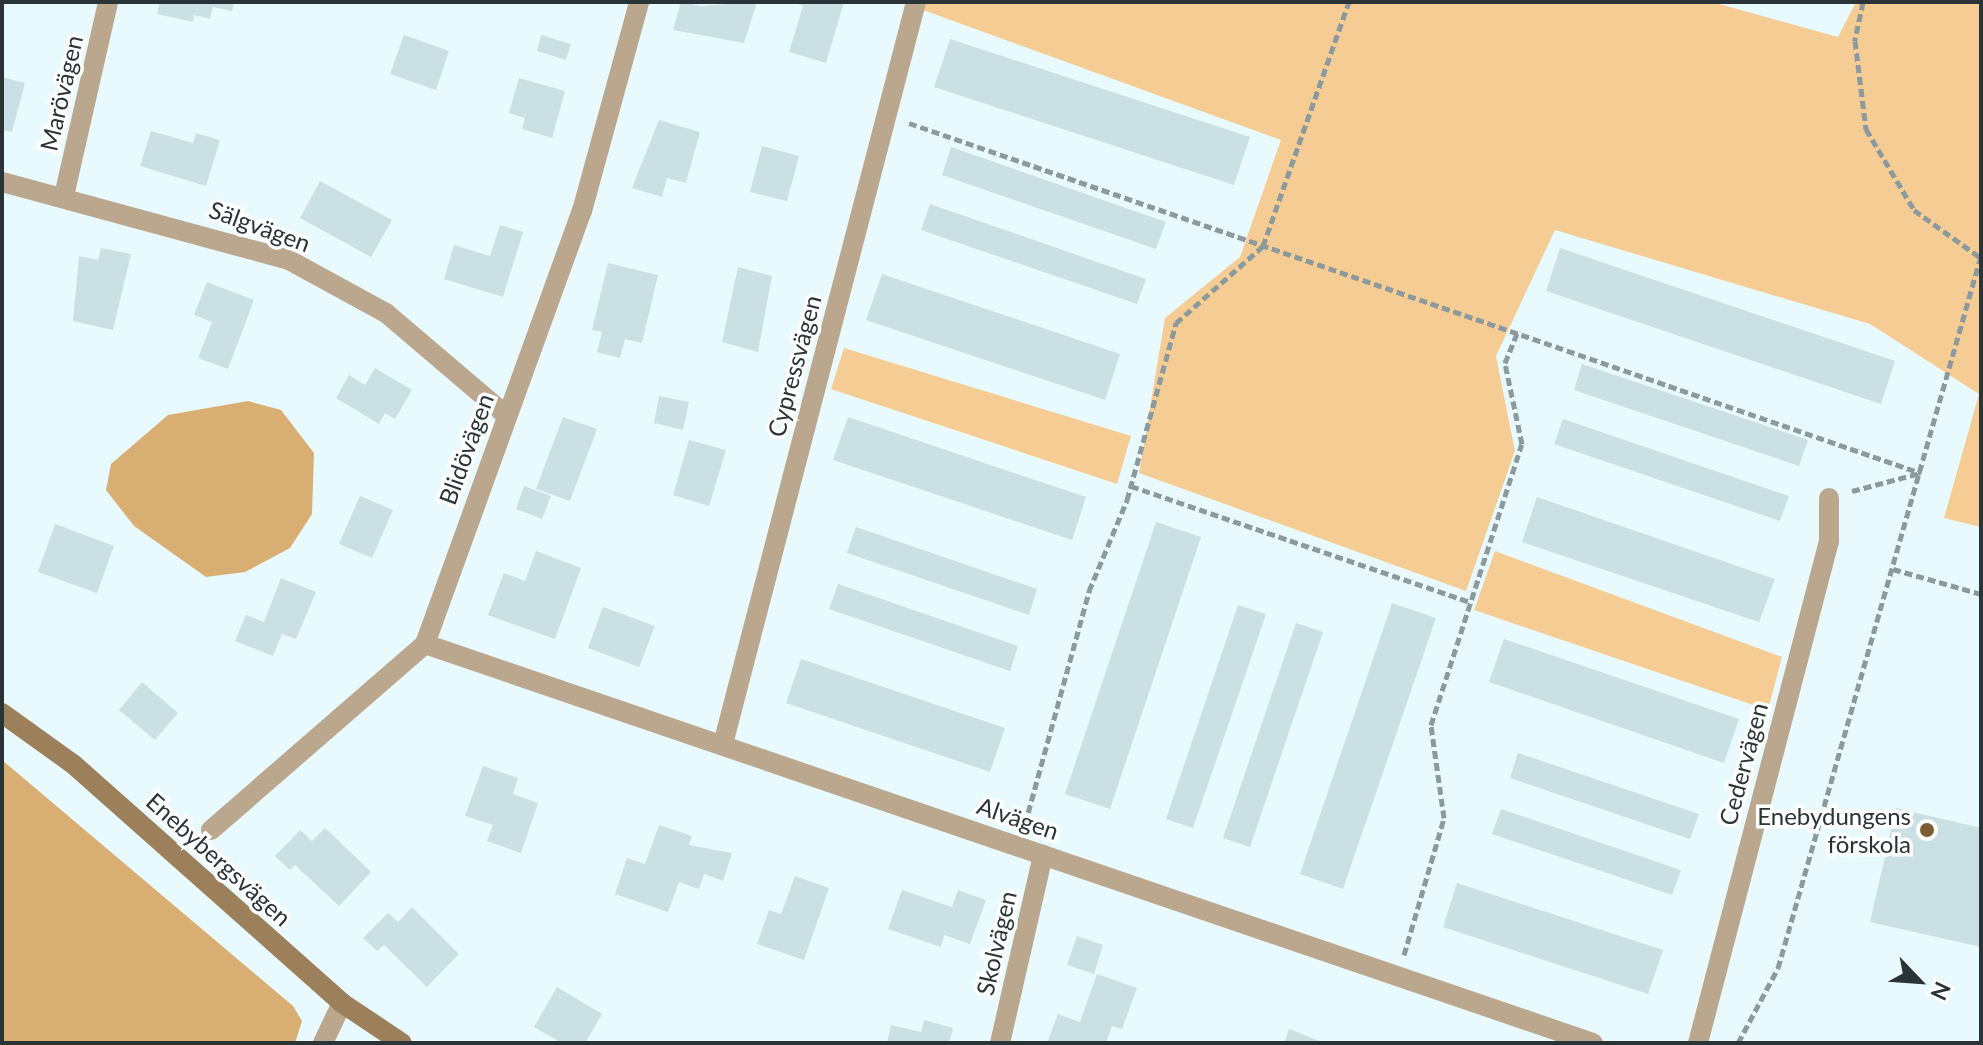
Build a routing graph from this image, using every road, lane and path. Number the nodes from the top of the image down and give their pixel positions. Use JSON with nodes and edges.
{"nodes":[{"id":1,"x":108,"y":2,"type":"edge"},
{"id":2,"x":639,"y":2,"type":"edge"},
{"id":3,"x":916,"y":2,"type":"edge"},
{"id":4,"x":1349,"y":2,"type":"edge"},
{"id":5,"x":1863,"y":2,"type":"edge"},
{"id":6,"x":886,"y":115,"type":"junction"},
{"id":7,"x":2,"y":182,"type":"edge"},
{"id":8,"x":64,"y":196,"type":"junction"},
{"id":9,"x":1263,"y":246,"type":"junction"},
{"id":10,"x":1981,"y":258,"type":"edge"},
{"id":11,"x":1517,"y":333,"type":"junction"},
{"id":12,"x":506,"y":415,"type":"junction"},
{"id":13,"x":1921,"y":473,"type":"junction"},
{"id":14,"x":1131,"y":486,"type":"junction"},
{"id":15,"x":1829,"y":498,"type":"joint"},
{"id":16,"x":1893,"y":569,"type":"junction"},
{"id":17,"x":1981,"y":594,"type":"edge"},
{"id":18,"x":1470,"y":602,"type":"junction"},
{"id":19,"x":425,"y":644,"type":"junction"},
{"id":20,"x":2,"y":713,"type":"edge"},
{"id":21,"x":723,"y":744,"type":"junction"},
{"id":22,"x":211,"y":830,"type":"dead end"},
{"id":23,"x":1019,"y":846,"type":"junction"},
{"id":24,"x":1043,"y":855,"type":"junction"},
{"id":25,"x":1398,"y":975,"type":"junction"},
{"id":26,"x":342,"y":1003,"type":"junction"},
{"id":27,"x":323,"y":1043,"type":"edge"},
{"id":28,"x":402,"y":1043,"type":"edge"},
{"id":29,"x":1000,"y":1043,"type":"edge"},
{"id":30,"x":1593,"y":1043,"type":"edge"},
{"id":31,"x":1698,"y":1043,"type":"edge"},
{"id":32,"x":1738,"y":1043,"type":"edge"}],
"edges":[{"from":1,"to":8,"type":"street","name":"Marövägen"},
{"from":2,"to":12,"type":"street","name":"Blidövägen"},
{"from":3,"to":6,"type":"street","name":"Cypressvägen"},
{"from":4,"to":9,"type":"path"},
{"from":5,"to":10,"type":"path"},
{"from":6,"to":9,"type":"path"},
{"from":6,"to":21,"type":"street","name":"Cypressvägen"},
{"from":7,"to":8,"type":"street","name":"Sälgvägen"},
{"from":8,"to":12,"type":"street","name":"Sälgvägen"},
{"from":9,"to":11,"type":"path"},
{"from":9,"to":14,"type":"path"},
{"from":10,"to":13,"type":"path"},
{"from":11,"to":13,"type":"path"},
{"from":11,"to":18,"type":"path"},
{"from":12,"to":19,"type":"street","name":"Blidövägen"},
{"from":13,"to":15,"type":"path"},
{"from":13,"to":16,"type":"path"},
{"from":14,"to":18,"type":"path"},
{"from":14,"to":23,"type":"path"},
{"from":15,"to":31,"type":"street","name":"Cedervägen"},
{"from":16,"to":17,"type":"path"},
{"from":16,"to":32,"type":"path"},
{"from":18,"to":25,"type":"path"},
{"from":19,"to":21,"type":"street","name":"Alvägen"},
{"from":19,"to":22,"type":"street","name":"Blidövägen"},
{"from":20,"to":26,"type":"main road","name":"Enebybergsvägen"},
{"from":21,"to":23,"type":"street","name":"Alvägen"},
{"from":23,"to":24,"type":"street","name":"Alvägen"},
{"from":24,"to":25,"type":"street","name":"Alvägen"},
{"from":24,"to":29,"type":"street","name":"Skolvägen"},
{"from":25,"to":30,"type":"street","name":"Alvägen"},
{"from":26,"to":27,"type":"street"},
{"from":26,"to":28,"type":"main road","name":"Enebybergsvägen"}]}
